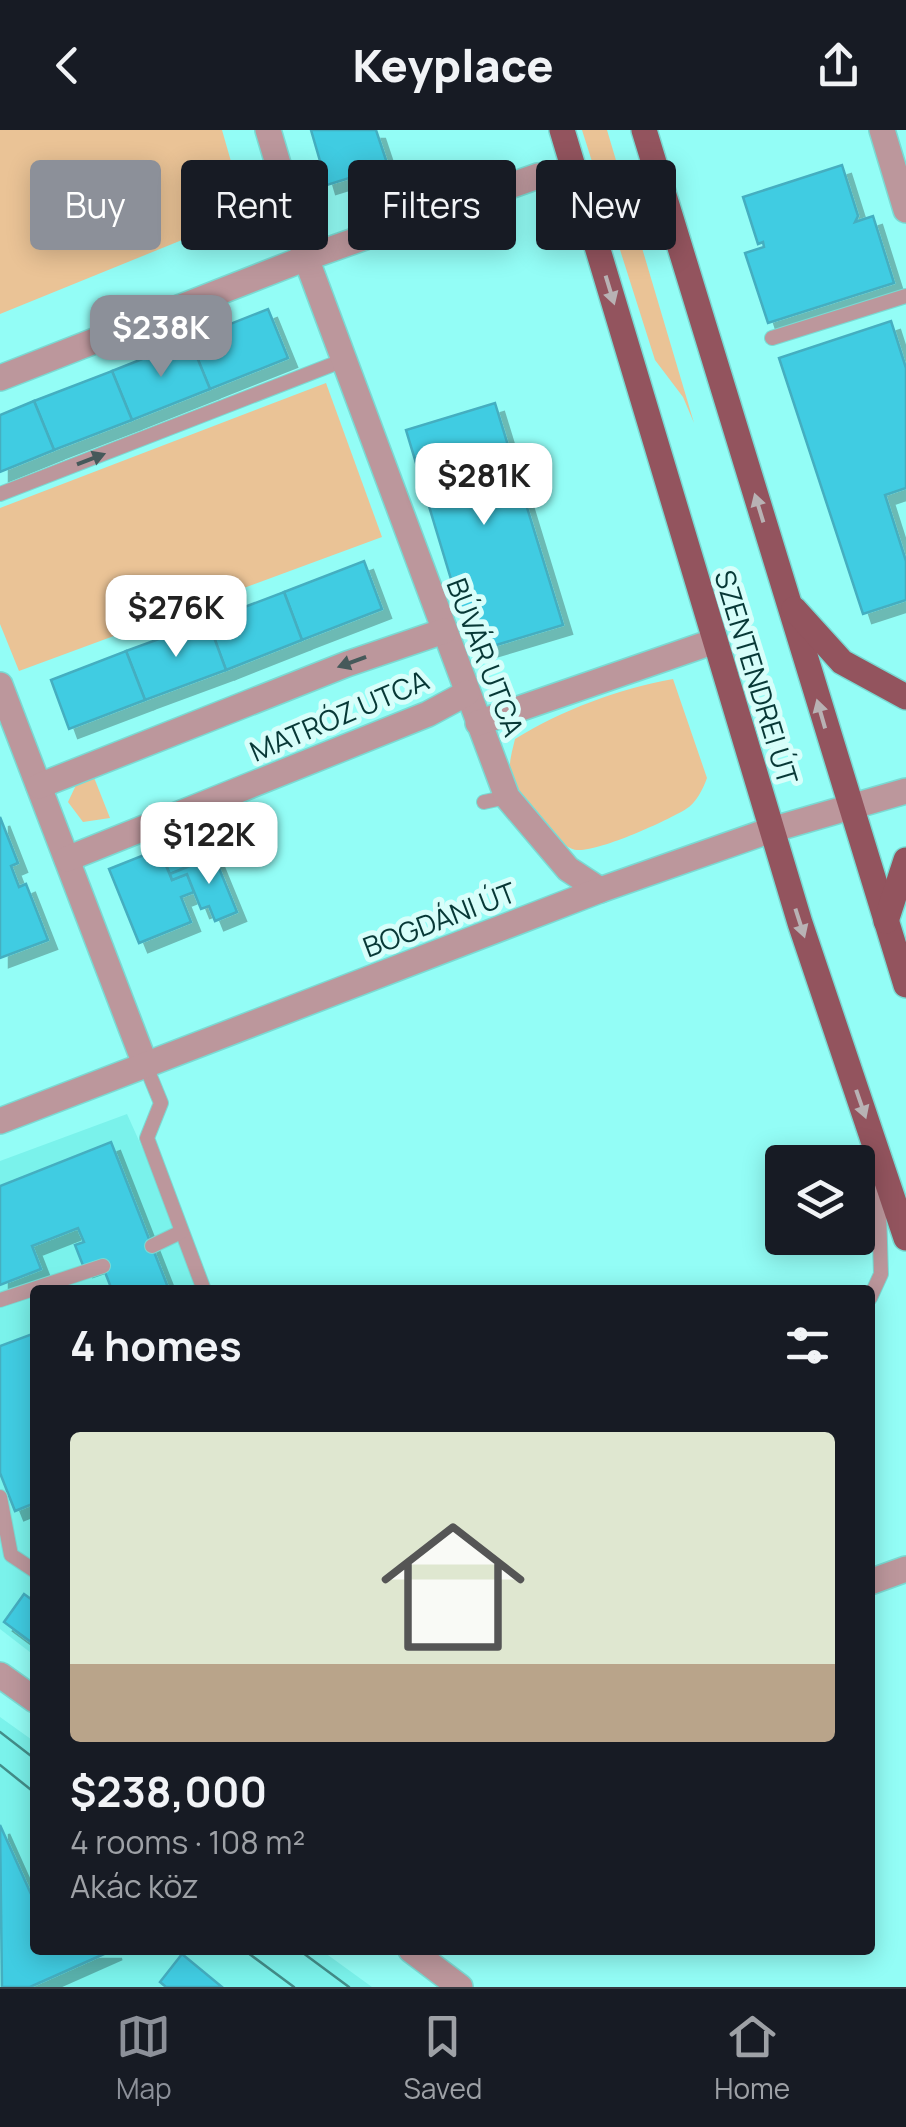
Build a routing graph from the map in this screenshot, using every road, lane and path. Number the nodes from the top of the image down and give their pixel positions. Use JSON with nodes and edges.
{"nodes":[{"id":1,"x":268,"y":130,"type":"edge"},
{"id":2,"x":562,"y":130,"type":"edge"},
{"id":3,"x":644,"y":130,"type":"edge"},
{"id":4,"x":882,"y":130,"type":"edge"},
{"id":5,"x":571,"y":160,"type":"edge"},
{"id":6,"x":536,"y":179,"type":"edge"},
{"id":7,"x":906,"y":210,"type":"edge"},
{"id":8,"x":599,"y":250,"type":"edge"},
{"id":9,"x":306,"y":258,"type":"junction"},
{"id":10,"x":906,"y":296,"type":"edge"},
{"id":11,"x":772,"y":338,"type":"dead end"},
{"id":12,"x":344,"y":360,"type":"junction"},
{"id":13,"x":0,"y":378,"type":"edge"},
{"id":14,"x":0,"y":494,"type":"edge"},
{"id":15,"x":787,"y":602,"type":"junction"},
{"id":16,"x":444,"y":631,"type":"junction"},
{"id":17,"x":714,"y":641,"type":"junction"},
{"id":18,"x":0,"y":685,"type":"edge"},
{"id":19,"x":467,"y":693,"type":"junction"},
{"id":20,"x":906,"y":697,"type":"edge"},
{"id":21,"x":478,"y":722,"type":"junction"},
{"id":22,"x":39,"y":786,"type":"junction"},
{"id":23,"x":906,"y":791,"type":"edge"},
{"id":24,"x":849,"y":808,"type":"junction"},
{"id":25,"x":771,"y":830,"type":"junction"},
{"id":26,"x":67,"y":860,"type":"junction"},
{"id":27,"x":906,"y":860,"type":"edge"},
{"id":28,"x":600,"y":890,"type":"junction"},
{"id":29,"x":886,"y":922,"type":"junction"},
{"id":30,"x":906,"y":986,"type":"edge"},
{"id":31,"x":146,"y":1064,"type":"junction"},
{"id":32,"x":0,"y":1121,"type":"edge"},
{"id":33,"x":877,"y":1149,"type":"junction"},
{"id":34,"x":181,"y":1232,"type":"junction"},
{"id":35,"x":906,"y":1238,"type":"edge"},
{"id":36,"x":152,"y":1246,"type":"dead end"},
{"id":37,"x":102,"y":1266,"type":"dead end"},
{"id":38,"x":45,"y":1285,"type":"edge"},
{"id":39,"x":202,"y":1285,"type":"edge"},
{"id":40,"x":875,"y":1287,"type":"edge"},
{"id":41,"x":30,"y":1290,"type":"edge"},
{"id":42,"x":0,"y":1300,"type":"edge"},
{"id":43,"x":0,"y":1497,"type":"edge"},
{"id":44,"x":30,"y":1568,"type":"edge"},
{"id":45,"x":906,"y":1569,"type":"edge"},
{"id":46,"x":875,"y":1580,"type":"edge"},
{"id":47,"x":0,"y":1674,"type":"edge"},
{"id":48,"x":30,"y":1696,"type":"edge"},
{"id":49,"x":418,"y":1955,"type":"edge"},
{"id":50,"x":460,"y":1987,"type":"edge"}],
"edges":[{"from":1,"to":9,"type":"street","name":"BÚVÁR UTCA"},
{"from":2,"to":5,"type":"main road","name":"SZENTENDREI ÚT"},
{"from":15,"to":3,"type":"main road","name":"SZENTENDREI ÚT","one_way":true},
{"from":4,"to":7,"type":"street"},
{"from":6,"to":9,"type":"street"},
{"from":8,"to":17,"type":"main road","name":"SZENTENDREI ÚT","one_way":true},
{"from":9,"to":12,"type":"street","name":"BÚVÁR UTCA"},
{"from":9,"to":13,"type":"street"},
{"from":10,"to":11,"type":"lane"},
{"from":14,"to":12,"type":"lane","one_way":true},
{"from":12,"to":16,"type":"street","name":"BÚVÁR UTCA"},
{"from":15,"to":20,"type":"main road"},
{"from":24,"to":15,"type":"main road","name":"SZENTENDREI ÚT","one_way":true},
{"from":16,"to":19,"type":"street","name":"BÚVÁR UTCA"},
{"from":16,"to":22,"type":"street","name":"MATRÓZ UTCA","one_way":true},
{"from":17,"to":21,"type":"street"},
{"from":17,"to":25,"type":"main road","name":"SZENTENDREI ÚT"},
{"from":18,"to":22,"type":"street"},
{"from":19,"to":21,"type":"street","name":"BÚVÁR UTCA"},
{"from":19,"to":26,"type":"street","name":"MATRÓZ UTCA"},
{"from":21,"to":28,"type":"street","name":"BÚVÁR UTCA"},
{"from":22,"to":26,"type":"street"},
{"from":23,"to":24,"type":"street","name":"BOGDÁNI ÚT"},
{"from":24,"to":25,"type":"street","name":"BOGDÁNI ÚT"},
{"from":24,"to":29,"type":"main road","name":"SZENTENDREI ÚT"},
{"from":25,"to":28,"type":"street","name":"BOGDÁNI ÚT"},
{"from":25,"to":33,"type":"main road","name":"SZENTENDREI ÚT","one_way":true},
{"from":26,"to":31,"type":"street"},
{"from":27,"to":29,"type":"main road"},
{"from":28,"to":31,"type":"street","name":"BOGDÁNI ÚT"},
{"from":29,"to":30,"type":"main road","name":"SZENTENDREI ÚT"},
{"from":31,"to":32,"type":"street","name":"BOGDÁNI ÚT"},
{"from":31,"to":34,"type":"lane"},
{"from":33,"to":35,"type":"main road","name":"SZENTENDREI ÚT"},
{"from":33,"to":40,"type":"lane"},
{"from":34,"to":36,"type":"lane"},
{"from":34,"to":39,"type":"lane"},
{"from":37,"to":38,"type":"lane"},
{"from":41,"to":42,"type":"lane"},
{"from":43,"to":44,"type":"lane"},
{"from":45,"to":46,"type":"street"},
{"from":47,"to":48,"type":"street"},
{"from":49,"to":50,"type":"street"}]}
